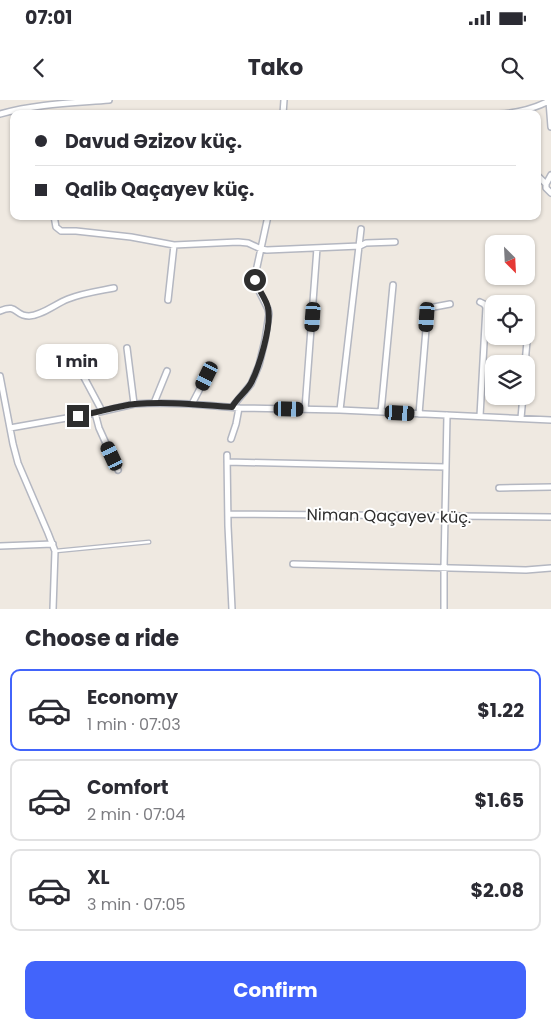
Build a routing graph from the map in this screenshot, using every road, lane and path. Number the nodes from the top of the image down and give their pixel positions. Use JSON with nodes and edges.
{"nodes":[{"id":1,"x":109,"y":100,"type":"edge"},
{"id":2,"x":550,"y":101,"type":"edge"},
{"id":3,"x":47,"y":104,"type":"edge"},
{"id":4,"x":14,"y":110,"type":"edge"},
{"id":5,"x":529,"y":110,"type":"edge"},
{"id":6,"x":551,"y":127,"type":"edge"},
{"id":7,"x":551,"y":176,"type":"edge"},
{"id":8,"x":541,"y":179,"type":"edge"},
{"id":9,"x":546,"y":184,"type":"junction"},
{"id":10,"x":551,"y":193,"type":"edge"},
{"id":11,"x":55,"y":220,"type":"edge"},
{"id":12,"x":267,"y":220,"type":"edge"},
{"id":13,"x":361,"y":230,"type":"dead end"},
{"id":14,"x":395,"y":242,"type":"dead end"},
{"id":15,"x":174,"y":245,"type":"junction"},
{"id":16,"x":360,"y":246,"type":"junction"},
{"id":17,"x":317,"y":248,"type":"junction"},
{"id":18,"x":261,"y":249,"type":"junction"},
{"id":19,"x":393,"y":285,"type":"dead end"},
{"id":20,"x":114,"y":288,"type":"dead end"},
{"id":21,"x":168,"y":300,"type":"dead end"},
{"id":22,"x":480,"y":302,"type":"dead end"},
{"id":23,"x":450,"y":304,"type":"dead end"},
{"id":24,"x":0,"y":311,"type":"edge"},
{"id":25,"x":127,"y":348,"type":"dead end"},
{"id":26,"x":79,"y":368,"type":"dead end"},
{"id":27,"x":167,"y":371,"type":"dead end"},
{"id":28,"x":0,"y":376,"type":"edge"},
{"id":29,"x":207,"y":376,"type":"dead end"},
{"id":30,"x":154,"y":403,"type":"junction"},
{"id":31,"x":134,"y":404,"type":"junction"},
{"id":32,"x":192,"y":404,"type":"junction"},
{"id":33,"x":522,"y":405,"type":"edge"},
{"id":34,"x":232,"y":407,"type":"junction"},
{"id":35,"x":239,"y":408,"type":"junction"},
{"id":36,"x":305,"y":409,"type":"junction"},
{"id":37,"x":340,"y":410,"type":"junction"},
{"id":38,"x":102,"y":411,"type":"junction"},
{"id":39,"x":381,"y":412,"type":"junction"},
{"id":40,"x":94,"y":413,"type":"junction"},
{"id":41,"x":420,"y":414,"type":"junction"},
{"id":42,"x":447,"y":415,"type":"junction"},
{"id":43,"x":480,"y":416,"type":"junction"},
{"id":44,"x":521,"y":418,"type":"junction"},
{"id":45,"x":551,"y":420,"type":"edge"},
{"id":46,"x":10,"y":428,"type":"junction"},
{"id":47,"x":230,"y":439,"type":"dead end"},
{"id":48,"x":227,"y":455,"type":"dead end"},
{"id":49,"x":227,"y":462,"type":"junction"},
{"id":50,"x":446,"y":467,"type":"junction"},
{"id":51,"x":118,"y":470,"type":"dead end"},
{"id":52,"x":551,"y":487,"type":"edge"},
{"id":53,"x":499,"y":488,"type":"dead end"},
{"id":54,"x":228,"y":514,"type":"junction"},
{"id":55,"x":445,"y":517,"type":"junction"},
{"id":56,"x":551,"y":517,"type":"edge"},
{"id":57,"x":148,"y":542,"type":"dead end"},
{"id":58,"x":52,"y":544,"type":"junction"},
{"id":59,"x":0,"y":546,"type":"edge"},
{"id":60,"x":55,"y":551,"type":"junction"},
{"id":61,"x":293,"y":564,"type":"dead end"},
{"id":62,"x":444,"y":567,"type":"junction"},
{"id":63,"x":551,"y":568,"type":"edge"},
{"id":64,"x":53,"y":609,"type":"edge"},
{"id":65,"x":232,"y":609,"type":"edge"},
{"id":66,"x":444,"y":609,"type":"edge"}],
"edges":[{"from":1,"to":3,"type":"street"},
{"from":2,"to":5,"type":"street"},
{"from":2,"to":6,"type":"street"},
{"from":3,"to":4,"type":"street"},
{"from":7,"to":9,"type":"street"},
{"from":8,"to":9,"type":"street"},
{"from":9,"to":10,"type":"street"},
{"from":11,"to":15,"type":"street"},
{"from":12,"to":18,"type":"street"},
{"from":13,"to":16,"type":"street"},
{"from":14,"to":16,"type":"street"},
{"from":15,"to":18,"type":"street"},
{"from":15,"to":21,"type":"street"},
{"from":16,"to":17,"type":"street"},
{"from":16,"to":37,"type":"street"},
{"from":17,"to":18,"type":"street"},
{"from":17,"to":36,"type":"street"},
{"from":18,"to":34,"type":"street"},
{"from":19,"to":39,"type":"street"},
{"from":20,"to":24,"type":"street"},
{"from":22,"to":43,"type":"street"},
{"from":23,"to":41,"type":"street"},
{"from":25,"to":31,"type":"street"},
{"from":26,"to":38,"type":"street"},
{"from":27,"to":30,"type":"street"},
{"from":28,"to":46,"type":"street"},
{"from":29,"to":32,"type":"street"},
{"from":30,"to":31,"type":"street"},
{"from":30,"to":32,"type":"street"},
{"from":31,"to":38,"type":"street"},
{"from":32,"to":34,"type":"street"},
{"from":33,"to":44,"type":"street"},
{"from":34,"to":35,"type":"street"},
{"from":35,"to":36,"type":"street"},
{"from":35,"to":47,"type":"street"},
{"from":36,"to":37,"type":"street"},
{"from":37,"to":39,"type":"street"},
{"from":38,"to":40,"type":"street"},
{"from":39,"to":41,"type":"street"},
{"from":40,"to":46,"type":"street"},
{"from":40,"to":51,"type":"street"},
{"from":41,"to":42,"type":"street"},
{"from":42,"to":43,"type":"street"},
{"from":42,"to":50,"type":"street"},
{"from":43,"to":44,"type":"street"},
{"from":44,"to":45,"type":"street"},
{"from":46,"to":58,"type":"street"},
{"from":48,"to":49,"type":"street"},
{"from":49,"to":50,"type":"street"},
{"from":49,"to":54,"type":"street"},
{"from":50,"to":55,"type":"street"},
{"from":52,"to":53,"type":"street"},
{"from":54,"to":55,"type":"street","name":"Niman Qaçayev küç."},
{"from":54,"to":65,"type":"street"},
{"from":55,"to":56,"type":"street","name":"Niman Qaçayev küç."},
{"from":55,"to":62,"type":"street"},
{"from":57,"to":60,"type":"lane"},
{"from":58,"to":59,"type":"street"},
{"from":58,"to":60,"type":"street"},
{"from":60,"to":64,"type":"street"},
{"from":61,"to":62,"type":"street"},
{"from":62,"to":63,"type":"street"},
{"from":62,"to":66,"type":"street"}]}
